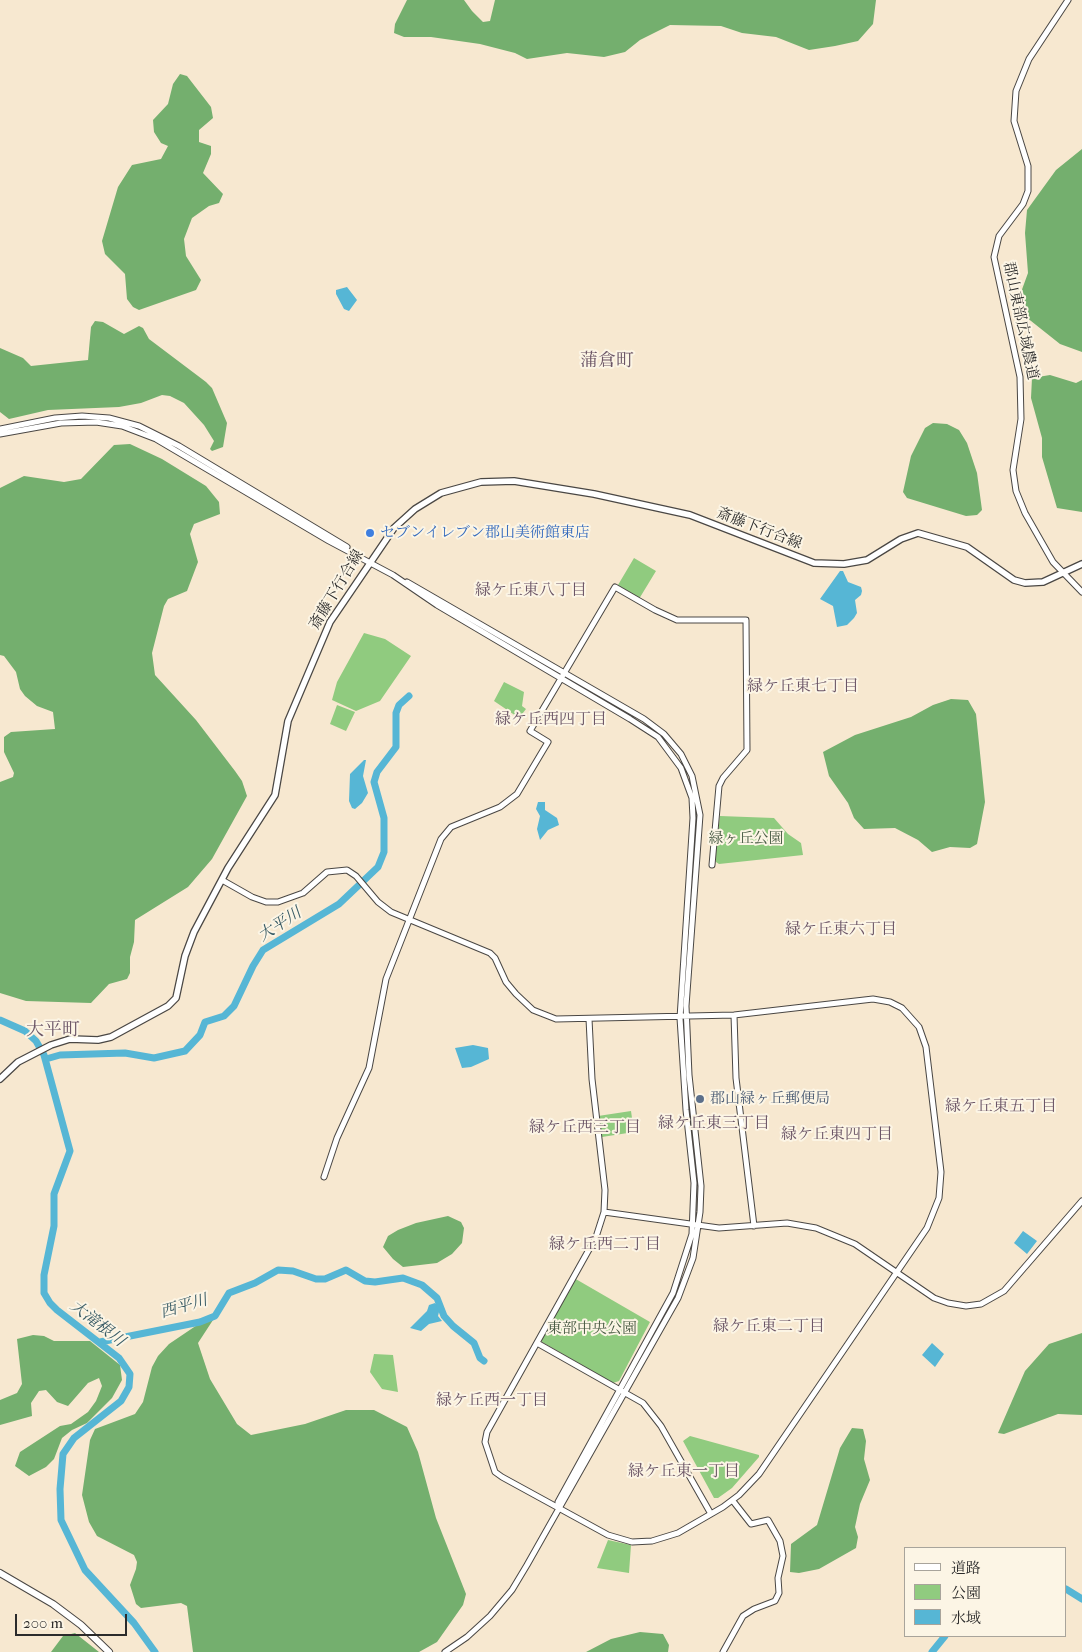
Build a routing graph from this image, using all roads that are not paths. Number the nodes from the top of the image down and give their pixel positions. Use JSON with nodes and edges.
{"nodes":[{"id":1,"x":1068,"y":0,"type":"edge"},
{"id":2,"x":0,"y":429,"type":"edge"},
{"id":3,"x":0,"y":434,"type":"edge"},
{"id":4,"x":357,"y":554,"type":"junction"},
{"id":5,"x":369,"y":562,"type":"junction"},
{"id":6,"x":1082,"y":564,"type":"edge"},
{"id":7,"x":1062,"y":574,"type":"junction"},
{"id":8,"x":1082,"y":592,"type":"edge"},
{"id":9,"x":562,"y":676,"type":"junction"},
{"id":10,"x":712,"y":865,"type":"dead end"},
{"id":11,"x":222,"y":880,"type":"junction"},
{"id":12,"x":410,"y":920,"type":"junction"},
{"id":13,"x":734,"y":1015,"type":"junction"},
{"id":14,"x":683,"y":1018,"type":"junction"},
{"id":15,"x":589,"y":1019,"type":"junction"},
{"id":16,"x":0,"y":1079,"type":"edge"},
{"id":17,"x":324,"y":1177,"type":"dead end"},
{"id":18,"x":1082,"y":1201,"type":"edge"},
{"id":19,"x":604,"y":1212,"type":"junction"},
{"id":20,"x":696,"y":1225,"type":"junction"},
{"id":21,"x":754,"y":1226,"type":"junction"},
{"id":22,"x":897,"y":1272,"type":"junction"},
{"id":23,"x":537,"y":1343,"type":"junction"},
{"id":24,"x":623,"y":1391,"type":"junction"},
{"id":25,"x":733,"y":1500,"type":"junction"},
{"id":26,"x":558,"y":1508,"type":"junction"},
{"id":27,"x":711,"y":1514,"type":"junction"},
{"id":28,"x":0,"y":1573,"type":"edge"},
{"id":29,"x":109,"y":1652,"type":"edge"},
{"id":30,"x":445,"y":1652,"type":"edge"},
{"id":31,"x":723,"y":1652,"type":"edge"}],
"edges":[{"from":1,"to":7,"type":"street","name":"郡山東部広域農道"},
{"from":2,"to":4,"type":"street"},
{"from":3,"to":4,"type":"street"},
{"from":4,"to":5,"type":"street"},
{"from":5,"to":7,"type":"main road","name":"斎藤下行合線"},
{"from":5,"to":9,"type":"street"},
{"from":5,"to":11,"type":"main road","name":"斎藤下行合線"},
{"from":6,"to":7,"type":"main road","name":"斎藤下行合線"},
{"from":7,"to":8,"type":"street","name":"郡山東部広域農道"},
{"from":9,"to":10,"type":"street"},
{"from":9,"to":12,"type":"street"},
{"from":9,"to":14,"type":"street"},
{"from":11,"to":12,"type":"street"},
{"from":11,"to":16,"type":"main road","name":"斎藤下行合線"},
{"from":12,"to":15,"type":"street"},
{"from":12,"to":17,"type":"street"},
{"from":13,"to":14,"type":"street"},
{"from":13,"to":21,"type":"street"},
{"from":13,"to":22,"type":"street"},
{"from":14,"to":15,"type":"street"},
{"from":14,"to":20,"type":"street"},
{"from":15,"to":19,"type":"street"},
{"from":18,"to":22,"type":"street"},
{"from":19,"to":20,"type":"street"},
{"from":19,"to":23,"type":"street"},
{"from":20,"to":21,"type":"street"},
{"from":20,"to":24,"type":"street"},
{"from":21,"to":22,"type":"street"},
{"from":22,"to":25,"type":"street"},
{"from":23,"to":24,"type":"street"},
{"from":23,"to":26,"type":"street"},
{"from":24,"to":26,"type":"street"},
{"from":24,"to":27,"type":"street"},
{"from":25,"to":27,"type":"street"},
{"from":25,"to":31,"type":"street"},
{"from":26,"to":27,"type":"street"},
{"from":26,"to":30,"type":"street"},
{"from":28,"to":29,"type":"main road"}]}
